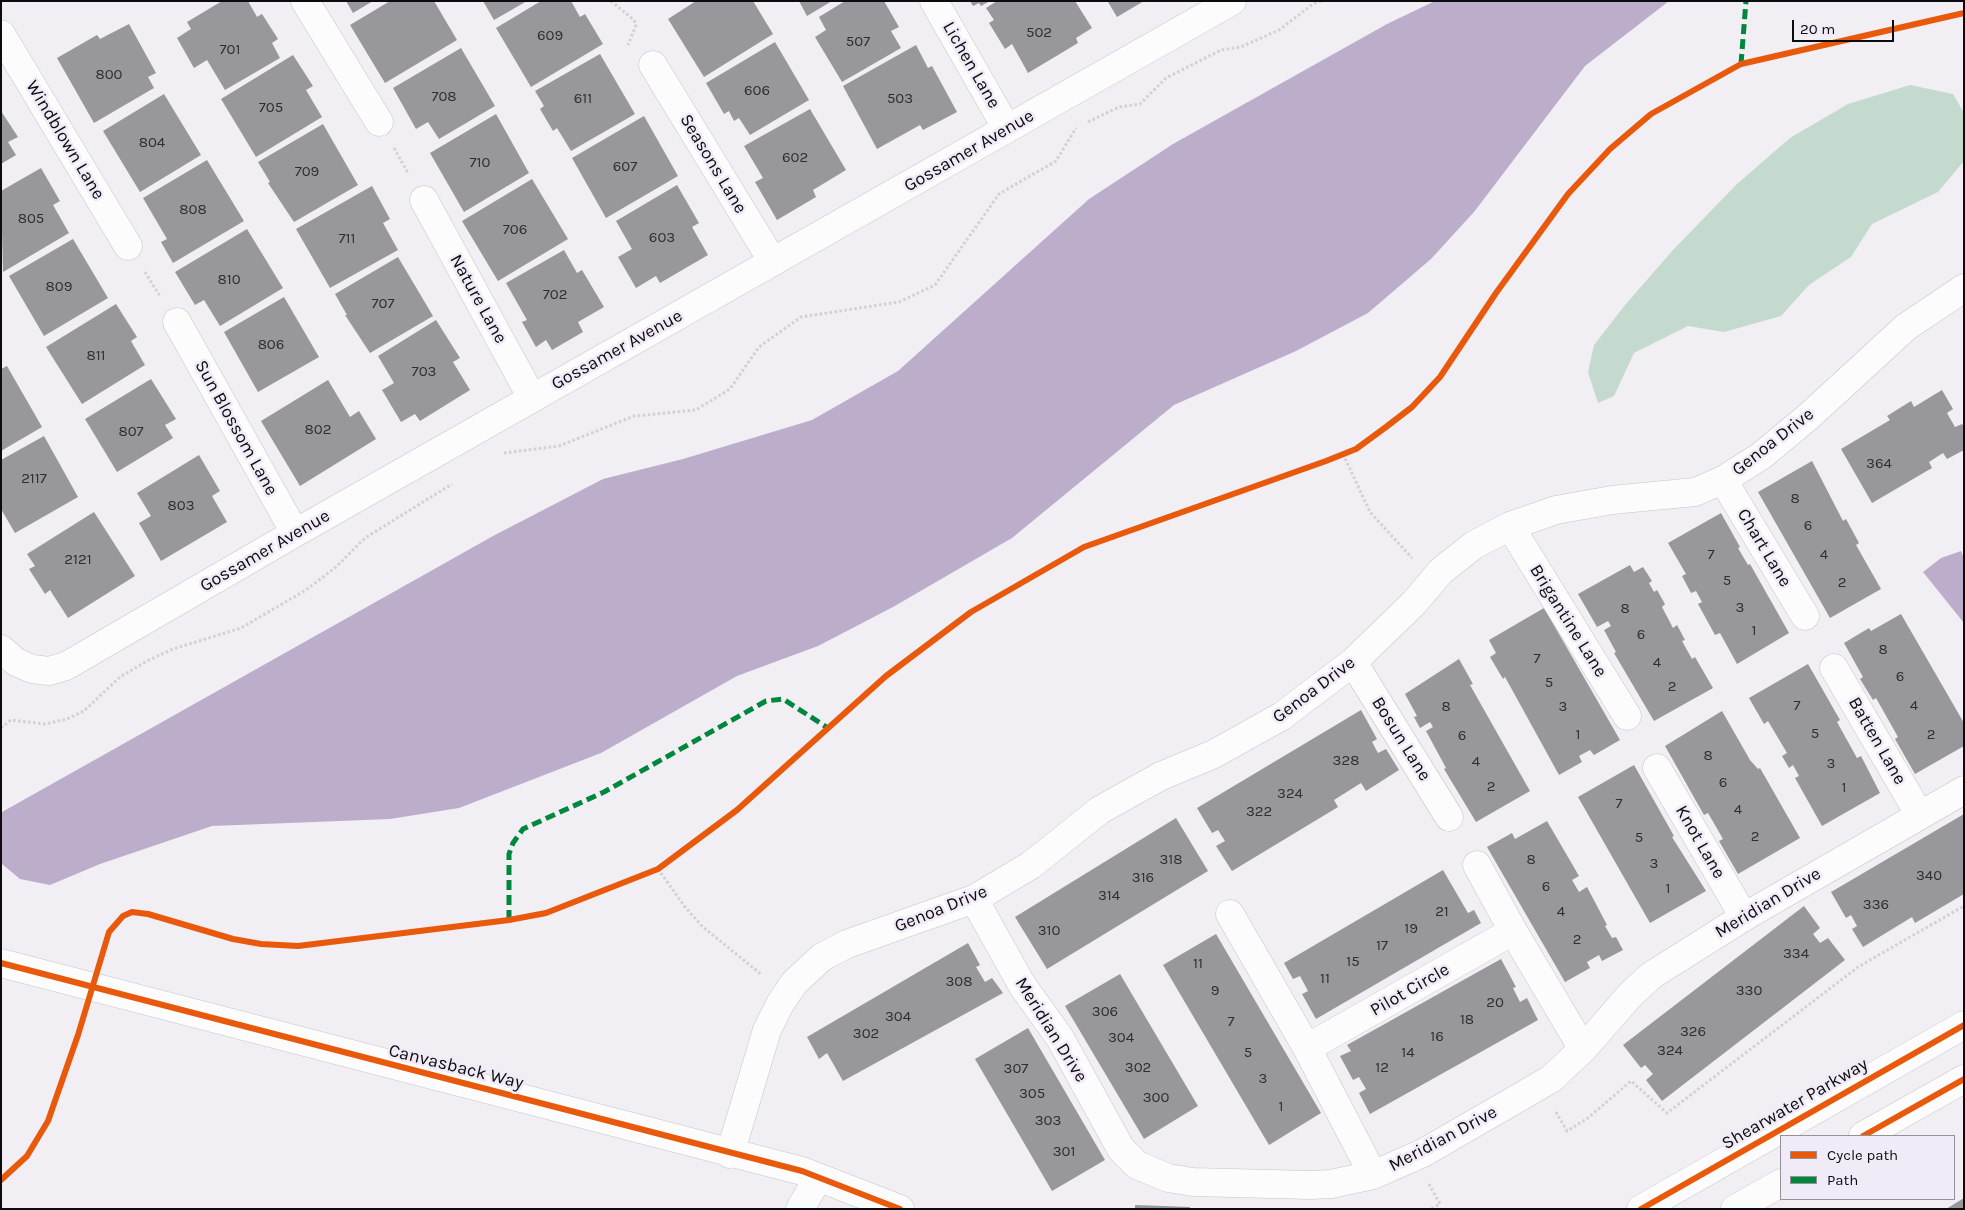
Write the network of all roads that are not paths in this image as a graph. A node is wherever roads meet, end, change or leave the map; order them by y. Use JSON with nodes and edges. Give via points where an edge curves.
{"nodes":[{"id":1,"x":305,"y":1,"type":"edge"},
{"id":2,"x":934,"y":1,"type":"edge"},
{"id":3,"x":1232,"y":1,"type":"edge"},
{"id":4,"x":1,"y":34,"type":"edge"},
{"id":5,"x":653,"y":65,"type":"road end"},
{"id":6,"x":379,"y":122,"type":"road end"},
{"id":7,"x":1007,"y":129,"type":"junction"},
{"id":8,"x":424,"y":200,"type":"road end"},
{"id":9,"x":128,"y":246,"type":"road end"},
{"id":10,"x":773,"y":262,"type":"junction"},
{"id":11,"x":1964,"y":288,"type":"edge"},
{"id":12,"x":177,"y":322,"type":"road end"},
{"id":13,"x":532,"y":398,"type":"junction"},
{"id":14,"x":1723,"y":480,"type":"junction"},
{"id":15,"x":1510,"y":526,"type":"junction"},
{"id":16,"x":295,"y":533,"type":"junction"},
{"id":17,"x":1805,"y":616,"type":"dead end"},
{"id":18,"x":1,"y":649,"type":"edge"},
{"id":19,"x":1353,"y":662,"type":"junction"},
{"id":20,"x":1834,"y":668,"type":"dead end"},
{"id":21,"x":1627,"y":716,"type":"dead end"},
{"id":22,"x":1657,"y":768,"type":"dead end"},
{"id":23,"x":1964,"y":790,"type":"edge"},
{"id":24,"x":1919,"y":814,"type":"junction"},
{"id":25,"x":1449,"y":817,"type":"dead end"},
{"id":26,"x":1477,"y":866,"type":"dead end"},
{"id":27,"x":974,"y":900,"type":"junction"},
{"id":28,"x":1230,"y":914,"type":"dead end"},
{"id":29,"x":1744,"y":917,"type":"junction"},
{"id":30,"x":1513,"y":931,"type":"junction"},
{"id":31,"x":1,"y":963,"type":"edge"},
{"id":32,"x":1964,"y":1025,"type":"edge"},
{"id":33,"x":1307,"y":1048,"type":"junction"},
{"id":34,"x":1583,"y":1049,"type":"junction"},
{"id":35,"x":1964,"y":1079,"type":"edge"},
{"id":36,"x":1865,"y":1135,"type":"edge"},
{"id":37,"x":730,"y":1154,"type":"junction"},
{"id":38,"x":1373,"y":1175,"type":"junction"},
{"id":39,"x":818,"y":1178,"type":"junction"},
{"id":40,"x":1780,"y":1183,"type":"edge"},
{"id":41,"x":888,"y":1207,"type":"edge"},
{"id":42,"x":800,"y":1209,"type":"edge"},
{"id":43,"x":1640,"y":1209,"type":"edge"},
{"id":44,"x":1735,"y":1209,"type":"edge"}],
"edges":[{"from":1,"to":6,"type":"street"},
{"from":2,"to":7,"type":"street","name":"Lichen Lane"},
{"from":3,"to":7,"type":"street","name":"Gossamer Avenue"},
{"from":4,"to":9,"type":"street","name":"Windblown Lane"},
{"from":5,"to":10,"type":"street","name":"Seasons Lane"},
{"from":7,"to":10,"type":"street","name":"Gossamer Avenue"},
{"from":8,"to":13,"type":"street","name":"Nature Lane"},
{"from":10,"to":13,"type":"street","name":"Gossamer Avenue"},
{"from":11,"to":14,"type":"street","name":"Genoa Drive","via":[[1906,327],[1808,417],[1761,456]]},
{"from":12,"to":16,"type":"street","name":"Sun Blossom Lane"},
{"from":13,"to":16,"type":"street","name":"Gossamer Avenue"},
{"from":14,"to":15,"type":"street","name":"Genoa Drive","via":[[1695,492],[1612,500],[1556,510]]},
{"from":14,"to":17,"type":"street","name":"Chart Lane"},
{"from":15,"to":19,"type":"street","name":"Genoa Drive","via":[[1474,544]]},
{"from":15,"to":21,"type":"street","name":"Brigantine Lane"},
{"from":16,"to":18,"type":"street","name":"Gossamer Avenue","via":[[66,666],[49,671],[32,669],[16,662]]},
{"from":19,"to":25,"type":"street","name":"Bosun Lane"},
{"from":19,"to":27,"type":"street","name":"Genoa Drive","via":[[1282,716],[1214,754],[1161,776],[1100,810],[1031,865]]},
{"from":20,"to":24,"type":"street","name":"Batten Lane"},
{"from":22,"to":29,"type":"street","name":"Knot Lane"},
{"from":23,"to":24,"type":"street","name":"Meridian Drive"},
{"from":24,"to":29,"type":"street","name":"Meridian Drive"},
{"from":26,"to":30,"type":"street"},
{"from":27,"to":37,"type":"street","name":"Genoa Drive","via":[[847,944],[822,958],[794,982],[767,1030]]},
{"from":27,"to":38,"type":"street","name":"Meridian Drive","via":[[1022,985],[1060,1038],[1121,1149],[1137,1165],[1168,1178],[1193,1182],[1311,1185],[1355,1181]]},
{"from":28,"to":33,"type":"street"},
{"from":29,"to":34,"type":"street","name":"Meridian Drive","via":[[1652,975]]},
{"from":30,"to":33,"type":"street","name":"Pilot Circle"},
{"from":30,"to":34,"type":"street"},
{"from":31,"to":37,"type":"street","name":"Canvasback Way"},
{"from":32,"to":43,"type":"street","name":"Shearwater Parkway"},
{"from":33,"to":38,"type":"street"},
{"from":34,"to":38,"type":"street","name":"Meridian Drive","via":[[1551,1079],[1423,1153]]},
{"from":35,"to":36,"type":"street"},
{"from":37,"to":39,"type":"street","name":"Canvasback Way","via":[[802,1171]]},
{"from":39,"to":41,"type":"street","name":"Canvasback Way"},
{"from":39,"to":42,"type":"street"},
{"from":40,"to":44,"type":"street"}]}
